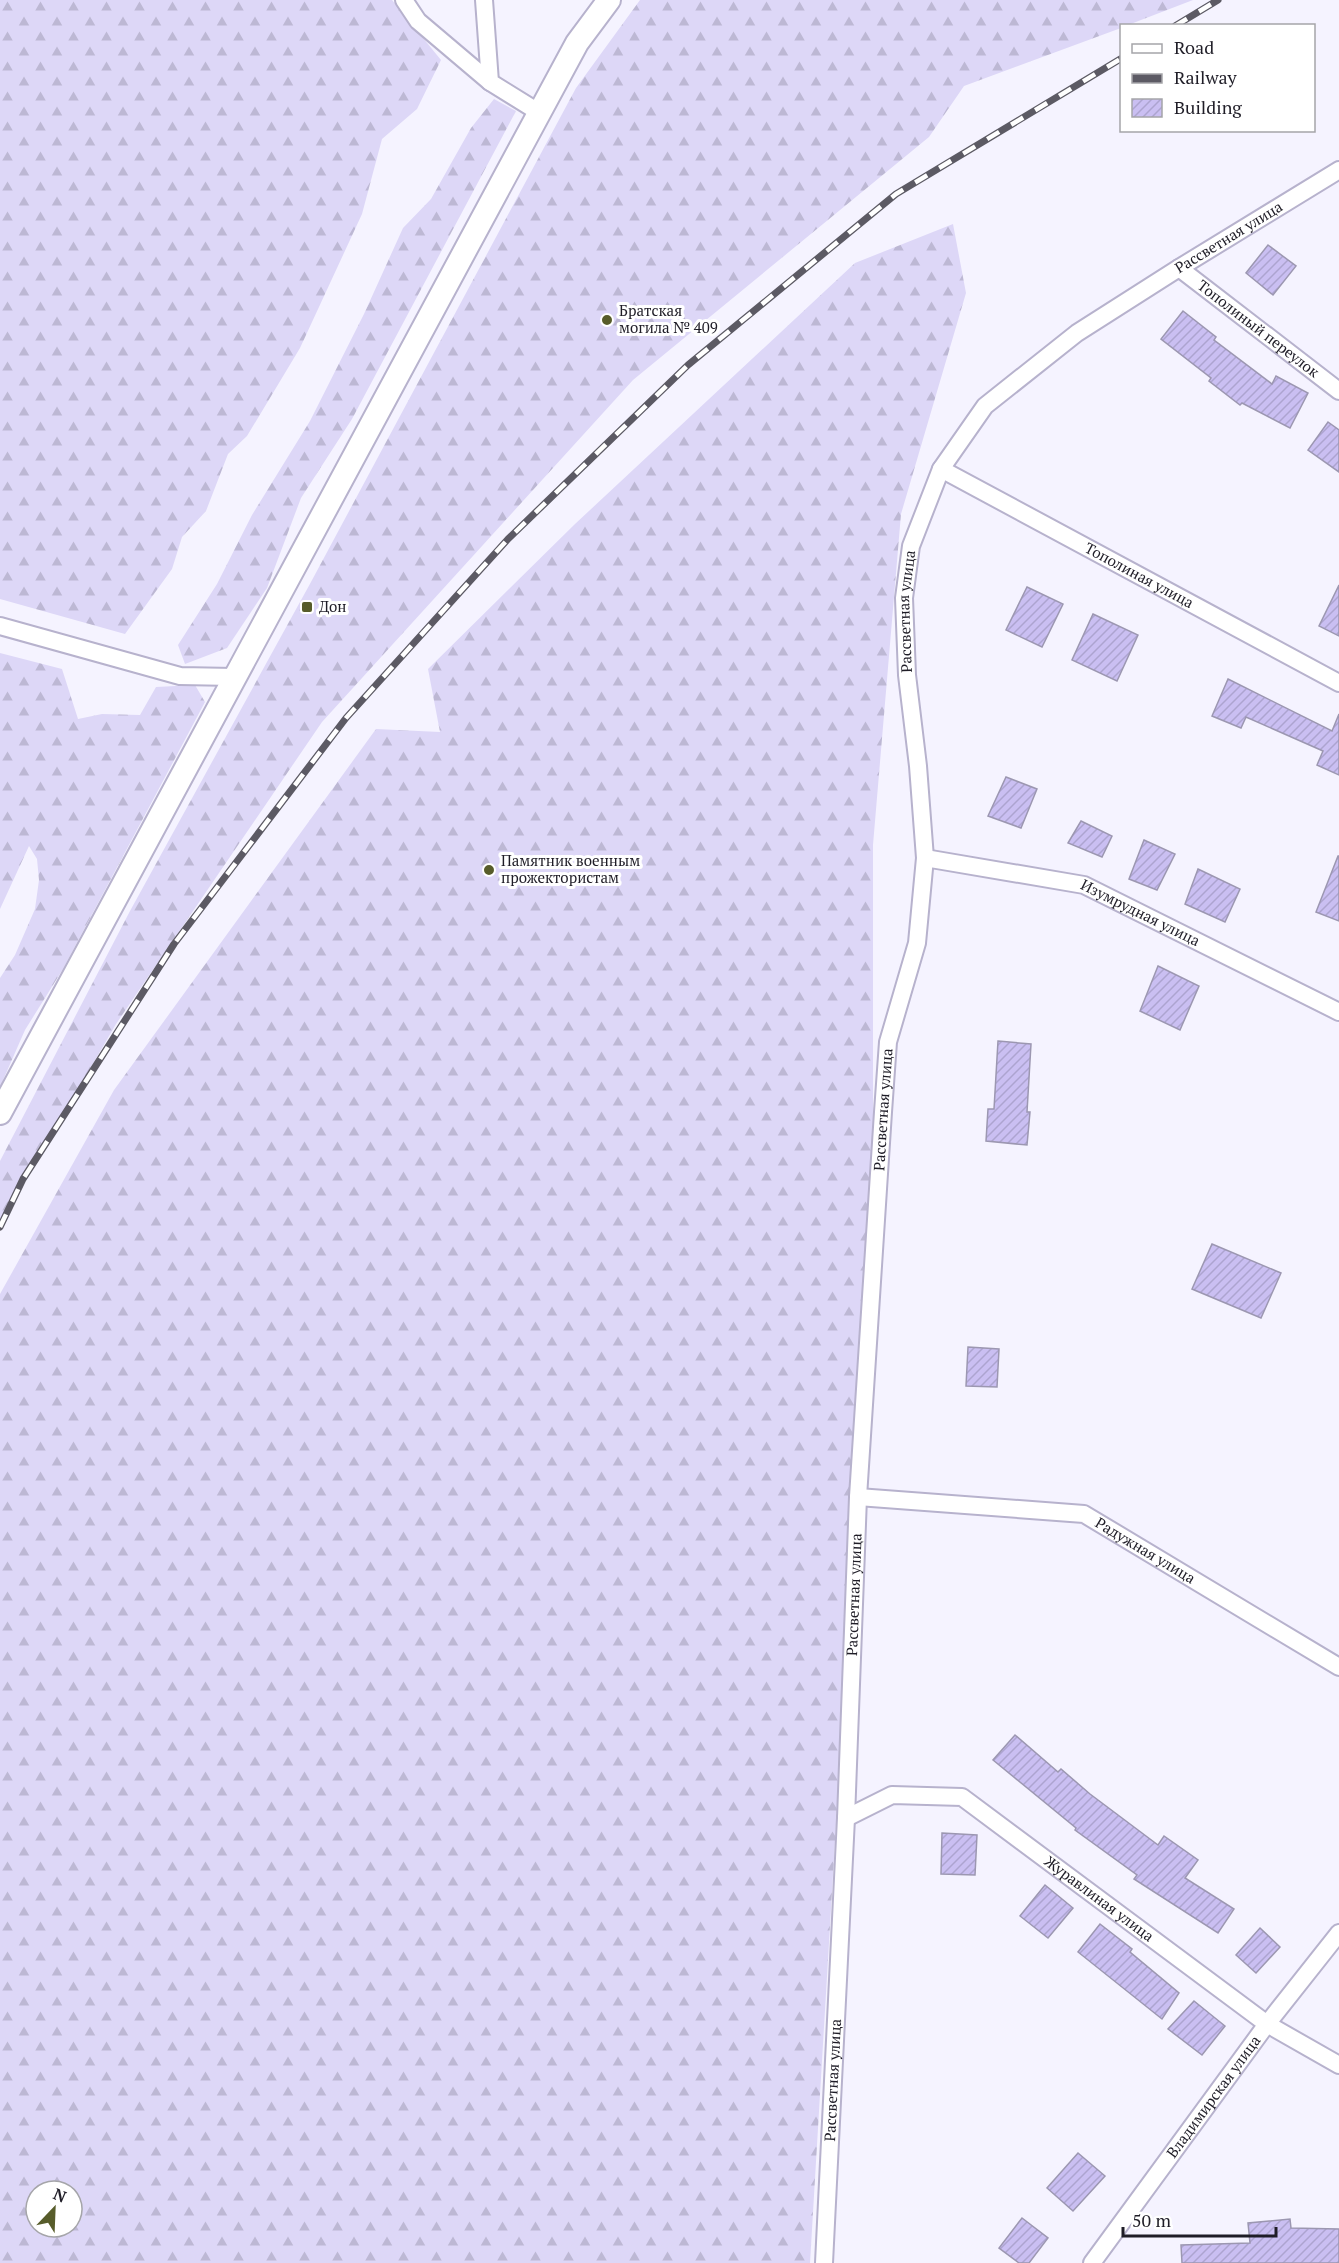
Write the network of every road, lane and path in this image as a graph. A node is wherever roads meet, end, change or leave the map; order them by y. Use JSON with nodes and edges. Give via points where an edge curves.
{"nodes":[{"id":1,"x":404,"y":0,"type":"edge"},
{"id":2,"x":484,"y":0,"type":"edge"},
{"id":3,"x":609,"y":0,"type":"edge"},
{"id":4,"x":490,"y":82,"type":"junction"},
{"id":5,"x":540,"y":113,"type":"junction"},
{"id":6,"x":1339,"y":170,"type":"edge"},
{"id":7,"x":1179,"y":268,"type":"junction"},
{"id":8,"x":1339,"y":391,"type":"edge"},
{"id":9,"x":941,"y":469,"type":"junction"},
{"id":10,"x":0,"y":626,"type":"edge"},
{"id":11,"x":234,"y":677,"type":"junction"},
{"id":12,"x":1339,"y":683,"type":"edge"},
{"id":13,"x":925,"y":858,"type":"junction"},
{"id":14,"x":1339,"y":1012,"type":"edge"},
{"id":15,"x":0,"y":1113,"type":"edge"},
{"id":16,"x":858,"y":1497,"type":"junction"},
{"id":17,"x":1339,"y":1667,"type":"edge"},
{"id":18,"x":846,"y":1818,"type":"junction"},
{"id":19,"x":1339,"y":1933,"type":"edge"},
{"id":20,"x":1267,"y":2024,"type":"junction"},
{"id":21,"x":1339,"y":2065,"type":"edge"},
{"id":22,"x":824,"y":2263,"type":"edge"},
{"id":23,"x":1092,"y":2263,"type":"edge"}],
"edges":[{"from":1,"to":4,"type":"street","via":[[418,21]]},
{"from":2,"to":4,"type":"street"},
{"from":3,"to":5,"type":"street","via":[[577,43]]},
{"from":4,"to":5,"type":"street"},
{"from":5,"to":11,"type":"street"},
{"from":6,"to":7,"type":"street","name":"Рассветная улица"},
{"from":7,"to":8,"type":"street","name":"Тополиный переулок"},
{"from":7,"to":9,"type":"street","name":"Рассветная улица","via":[[1077,333],[985,406]]},
{"from":9,"to":12,"type":"street","name":"Тополиная улица"},
{"from":9,"to":13,"type":"street","name":"Рассветная улица","via":[[911,546],[904,597],[907,675]]},
{"from":10,"to":11,"type":"street","via":[[180,676]]},
{"from":11,"to":15,"type":"street"},
{"from":13,"to":14,"type":"street","name":"Изумрудная улица","via":[[1084,885]]},
{"from":13,"to":16,"type":"street","name":"Рассветная улица","via":[[917,943],[888,1042]]},
{"from":16,"to":17,"type":"street","name":"Радужная улица","via":[[1084,1514]]},
{"from":16,"to":18,"type":"street","name":"Рассветная улица"},
{"from":18,"to":20,"type":"street","name":"Журавлиная улица","via":[[892,1795],[962,1797]]},
{"from":18,"to":22,"type":"street","name":"Рассветная улица"},
{"from":19,"to":20,"type":"street","name":"Владимирская улица"},
{"from":20,"to":21,"type":"street","name":"Журавлиная улица"},
{"from":20,"to":23,"type":"street","name":"Владимирская улица"}]}
